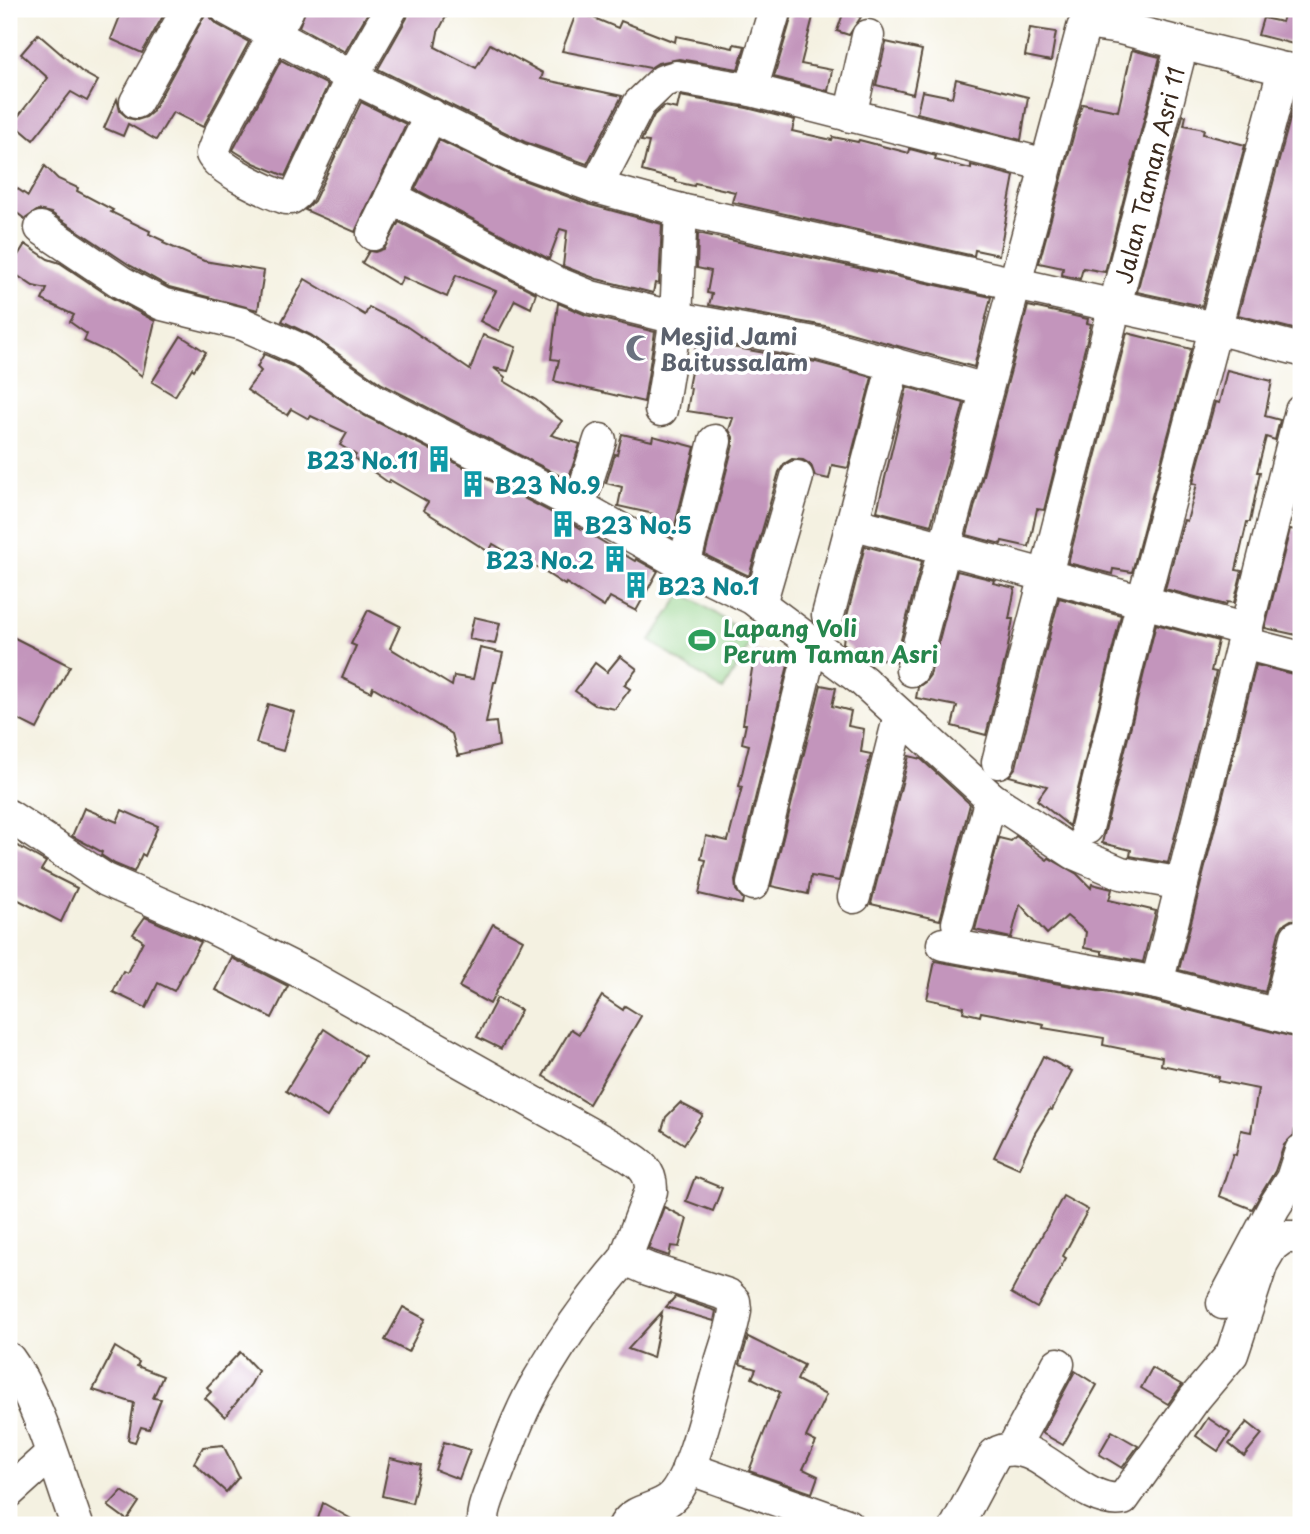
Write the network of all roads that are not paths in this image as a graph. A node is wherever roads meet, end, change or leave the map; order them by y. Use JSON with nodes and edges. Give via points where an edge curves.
{"nodes":[{"id":1,"x":188,"y":9,"type":"edge"},
{"id":2,"x":227,"y":9,"type":"edge"},
{"id":3,"x":391,"y":9,"type":"edge"},
{"id":4,"x":775,"y":9,"type":"edge"},
{"id":5,"x":281,"y":22,"type":"edge"},
{"id":6,"x":868,"y":36,"type":"dead end"},
{"id":7,"x":1182,"y":44,"type":"junction"},
{"id":8,"x":1293,"y":70,"type":"edge"},
{"id":9,"x":352,"y":77,"type":"junction"},
{"id":10,"x":751,"y":90,"type":"junction"},
{"id":11,"x":136,"y":102,"type":"dead end"},
{"id":12,"x":431,"y":115,"type":"junction"},
{"id":13,"x":850,"y":116,"type":"junction"},
{"id":14,"x":1046,"y":164,"type":"junction"},
{"id":15,"x":596,"y":187,"type":"junction"},
{"id":16,"x":391,"y":197,"type":"junction"},
{"id":17,"x":681,"y":210,"type":"junction"},
{"id":18,"x":41,"y":228,"type":"dead end"},
{"id":19,"x":373,"y":234,"type":"dead end"},
{"id":20,"x":1014,"y":285,"type":"junction"},
{"id":21,"x":1115,"y":306,"type":"junction"},
{"id":22,"x":676,"y":318,"type":"junction"},
{"id":23,"x":1215,"y":328,"type":"junction"},
{"id":24,"x":1301,"y":350,"type":"edge"},
{"id":25,"x":894,"y":365,"type":"junction"},
{"id":26,"x":986,"y":390,"type":"junction"},
{"id":27,"x":660,"y":410,"type":"dead end"},
{"id":28,"x":1301,"y":411,"type":"edge"},
{"id":29,"x":600,"y":440,"type":"dead end"},
{"id":30,"x":715,"y":441,"type":"dead end"},
{"id":31,"x":1294,"y":471,"type":"edge"},
{"id":32,"x":797,"y":477,"type":"dead end"},
{"id":33,"x":579,"y":506,"type":"junction"},
{"id":34,"x":852,"y":523,"type":"junction"},
{"id":35,"x":944,"y":548,"type":"junction"},
{"id":36,"x":684,"y":565,"type":"junction"},
{"id":37,"x":1045,"y":575,"type":"junction"},
{"id":38,"x":1143,"y":601,"type":"junction"},
{"id":39,"x":760,"y":604,"type":"junction"},
{"id":40,"x":828,"y":615,"type":"dead end"},
{"id":41,"x":1245,"y":636,"type":"junction"},
{"id":42,"x":811,"y":643,"type":"junction"},
{"id":43,"x":1301,"y":658,"type":"edge"},
{"id":44,"x":912,"y":670,"type":"dead end"},
{"id":45,"x":900,"y":715,"type":"junction"},
{"id":46,"x":998,"y":762,"type":"dead end"},
{"id":47,"x":991,"y":798,"type":"junction"},
{"id":48,"x":9,"y":816,"type":"edge"},
{"id":49,"x":1087,"y":828,"type":"dead end"},
{"id":50,"x":753,"y":884,"type":"dead end"},
{"id":51,"x":1182,"y":884,"type":"junction"},
{"id":52,"x":854,"y":897,"type":"dead end"},
{"id":53,"x":1297,"y":937,"type":"dead end"},
{"id":54,"x":1157,"y":983,"type":"junction"},
{"id":55,"x":1289,"y":1018,"type":"edge"},
{"id":56,"x":1301,"y":1151,"type":"edge"},
{"id":57,"x":1301,"y":1237,"type":"edge"},
{"id":58,"x":625,"y":1259,"type":"junction"},
{"id":59,"x":1223,"y":1303,"type":"dead end"},
{"id":60,"x":9,"y":1359,"type":"edge"},
{"id":61,"x":1058,"y":1364,"type":"dead end"},
{"id":62,"x":1013,"y":1448,"type":"junction"},
{"id":63,"x":51,"y":1454,"type":"junction"},
{"id":64,"x":688,"y":1468,"type":"junction"},
{"id":65,"x":9,"y":1492,"type":"edge"},
{"id":66,"x":77,"y":1525,"type":"edge"},
{"id":67,"x":484,"y":1525,"type":"edge"},
{"id":68,"x":625,"y":1525,"type":"edge"},
{"id":69,"x":847,"y":1525,"type":"edge"},
{"id":70,"x":957,"y":1525,"type":"edge"}],
"edges":[{"from":1,"to":11,"type":"street"},
{"from":2,"to":5,"type":"street"},
{"from":3,"to":9,"type":"street"},
{"from":4,"to":10,"type":"street"},
{"from":5,"to":9,"type":"street"},
{"from":5,"to":9,"type":"street","via":[[214,146],[214,158],[226,168],[291,198]]},
{"from":6,"to":13,"type":"street"},
{"from":7,"to":8,"type":"street"},
{"from":7,"to":14,"type":"street","via":[[1120,28],[1092,24],[1083,28]]},
{"from":7,"to":21,"type":"street","name":"Jalan Taman Asri 11"},
{"from":8,"to":23,"type":"street"},
{"from":9,"to":12,"type":"street"},
{"from":10,"to":13,"type":"street"},
{"from":10,"to":15,"type":"street","via":[[676,78],[663,81],[639,104]]},
{"from":12,"to":15,"type":"street","via":[[518,159]]},
{"from":12,"to":16,"type":"street"},
{"from":13,"to":14,"type":"street"},
{"from":14,"to":20,"type":"street"},
{"from":15,"to":17,"type":"street"},
{"from":16,"to":19,"type":"street"},
{"from":16,"to":22,"type":"street","via":[[552,281],[591,297]]},
{"from":17,"to":20,"type":"street"},
{"from":17,"to":22,"type":"street"},
{"from":18,"to":33,"type":"street","via":[[162,304],[243,324],[301,350],[373,400]]},
{"from":20,"to":21,"type":"street"},
{"from":20,"to":26,"type":"street"},
{"from":21,"to":23,"type":"street"},
{"from":21,"to":37,"type":"street","name":"Jalan Taman Asri 11"},
{"from":22,"to":25,"type":"street","via":[[820,344]]},
{"from":22,"to":27,"type":"street"},
{"from":23,"to":24,"type":"street"},
{"from":23,"to":38,"type":"street"},
{"from":25,"to":26,"type":"street"},
{"from":25,"to":34,"type":"street"},
{"from":26,"to":35,"type":"street"},
{"from":28,"to":31,"type":"street"},
{"from":29,"to":33,"type":"street"},
{"from":30,"to":36,"type":"street"},
{"from":31,"to":41,"type":"street"},
{"from":32,"to":39,"type":"street"},
{"from":33,"to":36,"type":"street"},
{"from":34,"to":35,"type":"street"},
{"from":34,"to":40,"type":"street"},
{"from":35,"to":37,"type":"street"},
{"from":35,"to":44,"type":"street"},
{"from":36,"to":39,"type":"street"},
{"from":37,"to":38,"type":"street"},
{"from":37,"to":46,"type":"street","name":"Jalan Taman Asri 11"},
{"from":38,"to":41,"type":"street"},
{"from":38,"to":49,"type":"street"},
{"from":39,"to":42,"type":"street"},
{"from":41,"to":43,"type":"street"},
{"from":41,"to":51,"type":"street"},
{"from":42,"to":45,"type":"street"},
{"from":42,"to":50,"type":"street"},
{"from":45,"to":47,"type":"street"},
{"from":45,"to":52,"type":"street"},
{"from":47,"to":51,"type":"street","via":[[1074,853],[1121,873]]},
{"from":47,"to":54,"type":"street","via":[[951,934]]},
{"from":48,"to":58,"type":"street","via":[[106,880],[305,974],[636,1160],[649,1174],[651,1191]]},
{"from":51,"to":54,"type":"street"},
{"from":53,"to":55,"type":"street"},
{"from":54,"to":55,"type":"street"},
{"from":56,"to":59,"type":"street","via":[[1292,1179]]},
{"from":57,"to":62,"type":"street","via":[[1277,1240],[1267,1253],[1232,1354],[1124,1499],[1091,1493],[1038,1458]]},
{"from":58,"to":64,"type":"street","via":[[728,1295],[736,1306]]},
{"from":58,"to":67,"type":"street","via":[[537,1382],[510,1440],[483,1514]]},
{"from":60,"to":63,"type":"street"},
{"from":61,"to":62,"type":"street"},
{"from":62,"to":70,"type":"street","via":[[995,1454]]},
{"from":63,"to":65,"type":"street"},
{"from":63,"to":66,"type":"street"},
{"from":64,"to":68,"type":"street","via":[[674,1495],[631,1516]]},
{"from":64,"to":69,"type":"street"}]}
